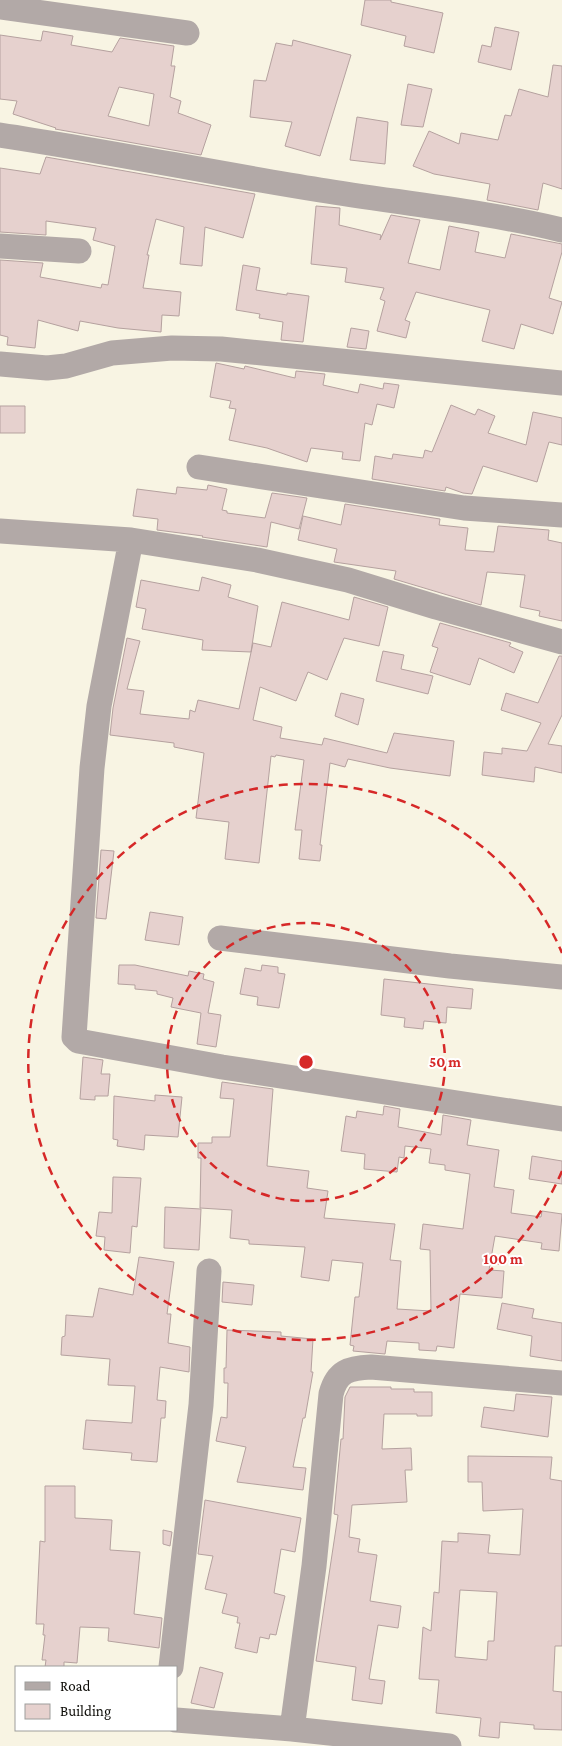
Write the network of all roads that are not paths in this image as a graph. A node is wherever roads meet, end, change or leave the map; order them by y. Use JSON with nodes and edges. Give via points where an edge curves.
{"nodes":[{"id":1,"x":0,"y":7,"type":"edge"},
{"id":2,"x":187,"y":33,"type":"dead end"},
{"id":3,"x":0,"y":135,"type":"edge"},
{"id":4,"x":562,"y":230,"type":"edge"},
{"id":5,"x":0,"y":246,"type":"edge"},
{"id":6,"x":79,"y":252,"type":"dead end"},
{"id":7,"x":0,"y":364,"type":"edge"},
{"id":8,"x":562,"y":383,"type":"edge"},
{"id":9,"x":199,"y":467,"type":"dead end"},
{"id":10,"x":562,"y":515,"type":"edge"},
{"id":11,"x":0,"y":531,"type":"edge"},
{"id":12,"x":130,"y":540,"type":"junction"},
{"id":13,"x":562,"y":642,"type":"edge"},
{"id":14,"x":220,"y":938,"type":"dead end"},
{"id":15,"x":562,"y":977,"type":"edge"},
{"id":16,"x":562,"y":1119,"type":"edge"},
{"id":17,"x":209,"y":1272,"type":"dead end"},
{"id":18,"x":562,"y":1383,"type":"edge"},
{"id":19,"x":171,"y":1666,"type":"edge"},
{"id":20,"x":178,"y":1720,"type":"edge"},
{"id":21,"x":292,"y":1729,"type":"junction"},
{"id":22,"x":449,"y":1746,"type":"edge"}],
"edges":[{"from":1,"to":2,"type":"street"},
{"from":3,"to":4,"type":"street","via":[[319,190],[526,221]]},
{"from":5,"to":6,"type":"street"},
{"from":7,"to":8,"type":"street","via":[[47,368],[112,353],[172,348],[221,349]]},
{"from":9,"to":10,"type":"street","via":[[464,508]]},
{"from":11,"to":12,"type":"street"},
{"from":12,"to":13,"type":"street","via":[[257,560],[348,580]]},
{"from":12,"to":16,"type":"street","via":[[103,679],[95,742],[75,1040]]},
{"from":14,"to":15,"type":"street"},
{"from":17,"to":19,"type":"street","via":[[201,1405]]},
{"from":18,"to":21,"type":"street","via":[[371,1368],[357,1368],[339,1376],[331,1394],[314,1566]]},
{"from":20,"to":21,"type":"street"},
{"from":21,"to":22,"type":"street"}]}
